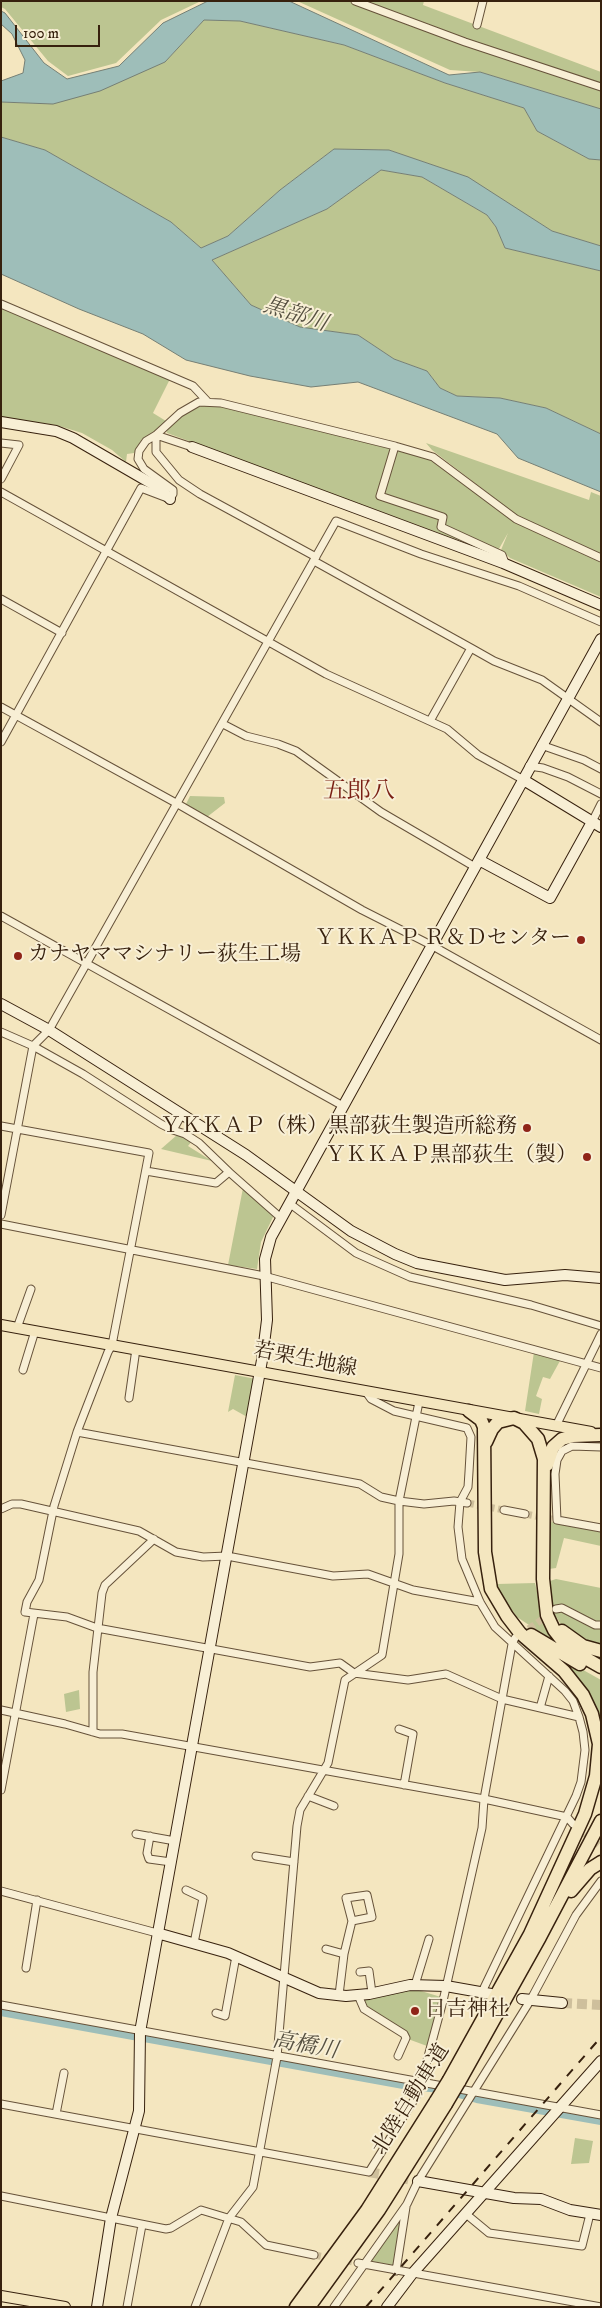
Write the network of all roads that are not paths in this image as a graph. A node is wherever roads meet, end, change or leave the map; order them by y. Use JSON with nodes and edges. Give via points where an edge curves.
{"nodes":[{"id":1,"x":355,"y":1,"type":"edge"},
{"id":2,"x":483,"y":1,"type":"edge"},
{"id":3,"x":477,"y":25,"type":"dead end"},
{"id":4,"x":601,"y":87,"type":"edge"},
{"id":5,"x":1,"y":304,"type":"edge"},
{"id":6,"x":207,"y":401,"type":"junction"},
{"id":7,"x":1,"y":422,"type":"edge"},
{"id":8,"x":156,"y":435,"type":"junction"},
{"id":9,"x":1,"y":442,"type":"edge"},
{"id":10,"x":395,"y":446,"type":"junction"},
{"id":11,"x":192,"y":447,"type":"joint"},
{"id":12,"x":1,"y":478,"type":"edge"},
{"id":13,"x":1,"y":492,"type":"edge"},
{"id":14,"x":170,"y":499,"type":"junction"},
{"id":15,"x":107,"y":551,"type":"junction"},
{"id":16,"x":601,"y":558,"type":"edge"},
{"id":17,"x":315,"y":559,"type":"junction"},
{"id":18,"x":505,"y":563,"type":"junction"},
{"id":19,"x":1,"y":599,"type":"edge"},
{"id":20,"x":601,"y":605,"type":"edge"},
{"id":21,"x":601,"y":622,"type":"edge"},
{"id":22,"x":62,"y":633,"type":"junction"},
{"id":23,"x":601,"y":639,"type":"edge"},
{"id":24,"x":269,"y":641,"type":"junction"},
{"id":25,"x":471,"y":648,"type":"junction"},
{"id":26,"x":567,"y":698,"type":"junction"},
{"id":27,"x":1,"y":707,"type":"edge"},
{"id":28,"x":16,"y":715,"type":"junction"},
{"id":29,"x":430,"y":721,"type":"junction"},
{"id":30,"x":601,"y":722,"type":"edge"},
{"id":31,"x":223,"y":724,"type":"junction"},
{"id":32,"x":1,"y":742,"type":"edge"},
{"id":33,"x":541,"y":745,"type":"junction"},
{"id":34,"x":530,"y":766,"type":"junction"},
{"id":35,"x":601,"y":769,"type":"edge"},
{"id":36,"x":522,"y":779,"type":"junction"},
{"id":37,"x":601,"y":784,"type":"edge"},
{"id":38,"x":600,"y":793,"type":"edge"},
{"id":39,"x":176,"y":803,"type":"junction"},
{"id":40,"x":601,"y":804,"type":"edge"},
{"id":41,"x":596,"y":825,"type":"edge"},
{"id":42,"x":477,"y":863,"type":"junction"},
{"id":43,"x":1,"y":916,"type":"edge"},
{"id":44,"x":431,"y":945,"type":"junction"},
{"id":45,"x":86,"y":964,"type":"junction"},
{"id":46,"x":1,"y":1004,"type":"edge"},
{"id":47,"x":48,"y":1030,"type":"junction"},
{"id":48,"x":1,"y":1032,"type":"edge"},
{"id":49,"x":601,"y":1040,"type":"edge"},
{"id":50,"x":33,"y":1046,"type":"junction"},
{"id":51,"x":343,"y":1106,"type":"junction"},
{"id":52,"x":182,"y":1114,"type":"junction"},
{"id":53,"x":1,"y":1126,"type":"edge"},
{"id":54,"x":18,"y":1129,"type":"junction"},
{"id":55,"x":173,"y":1130,"type":"junction"},
{"id":56,"x":146,"y":1171,"type":"junction"},
{"id":57,"x":229,"y":1172,"type":"junction"},
{"id":58,"x":296,"y":1189,"type":"junction"},
{"id":59,"x":289,"y":1203,"type":"junction"},
{"id":60,"x":1,"y":1215,"type":"edge"},
{"id":61,"x":281,"y":1218,"type":"junction"},
{"id":62,"x":1,"y":1224,"type":"edge"},
{"id":63,"x":131,"y":1248,"type":"junction"},
{"id":64,"x":264,"y":1276,"type":"junction"},
{"id":65,"x":601,"y":1278,"type":"edge"},
{"id":66,"x":31,"y":1289,"type":"dead end"},
{"id":67,"x":1,"y":1325,"type":"edge"},
{"id":68,"x":601,"y":1326,"type":"edge"},
{"id":69,"x":17,"y":1328,"type":"junction"},
{"id":70,"x":35,"y":1331,"type":"junction"},
{"id":71,"x":601,"y":1334,"type":"edge"},
{"id":72,"x":112,"y":1345,"type":"junction"},
{"id":73,"x":136,"y":1349,"type":"junction"},
{"id":74,"x":586,"y":1364,"type":"junction"},
{"id":75,"x":601,"y":1368,"type":"edge"},
{"id":76,"x":23,"y":1370,"type":"dead end"},
{"id":77,"x":260,"y":1372,"type":"junction"},
{"id":78,"x":366,"y":1392,"type":"junction"},
{"id":79,"x":129,"y":1398,"type":"dead end"},
{"id":80,"x":419,"y":1402,"type":"junction"},
{"id":81,"x":470,"y":1411,"type":"junction"},
{"id":82,"x":416,"y":1416,"type":"junction"},
{"id":83,"x":514,"y":1418,"type":"junction"},
{"id":84,"x":556,"y":1426,"type":"junction"},
{"id":85,"x":77,"y":1432,"type":"junction"},
{"id":86,"x":601,"y":1435,"type":"edge"},
{"id":87,"x":601,"y":1447,"type":"edge"},
{"id":88,"x":484,"y":1450,"type":"junction"},
{"id":89,"x":244,"y":1462,"type":"junction"},
{"id":90,"x":545,"y":1476,"type":"junction"},
{"id":91,"x":399,"y":1501,"type":"junction"},
{"id":92,"x":463,"y":1502,"type":"junction"},
{"id":93,"x":1,"y":1509,"type":"edge"},
{"id":94,"x":504,"y":1510,"type":"tunnel mouth"},
{"id":95,"x":53,"y":1511,"type":"junction"},
{"id":96,"x":525,"y":1514,"type":"tunnel mouth"},
{"id":97,"x":601,"y":1528,"type":"edge"},
{"id":98,"x":154,"y":1539,"type":"junction"},
{"id":99,"x":227,"y":1556,"type":"junction"},
{"id":100,"x":395,"y":1584,"type":"junction"},
{"id":101,"x":543,"y":1588,"type":"junction"},
{"id":102,"x":480,"y":1602,"type":"junction"},
{"id":103,"x":500,"y":1606,"type":"junction"},
{"id":104,"x":556,"y":1609,"type":"dead end"},
{"id":105,"x":34,"y":1614,"type":"junction"},
{"id":106,"x":601,"y":1625,"type":"edge"},
{"id":107,"x":98,"y":1628,"type":"junction"},
{"id":108,"x":514,"y":1641,"type":"junction"},
{"id":109,"x":211,"y":1648,"type":"junction"},
{"id":110,"x":601,"y":1651,"type":"edge"},
{"id":111,"x":601,"y":1667,"type":"edge"},
{"id":112,"x":354,"y":1673,"type":"junction"},
{"id":113,"x":601,"y":1675,"type":"edge"},
{"id":114,"x":549,"y":1676,"type":"junction"},
{"id":115,"x":502,"y":1699,"type":"junction"},
{"id":116,"x":540,"y":1708,"type":"junction"},
{"id":117,"x":1,"y":1710,"type":"edge"},
{"id":118,"x":16,"y":1713,"type":"junction"},
{"id":119,"x":579,"y":1717,"type":"junction"},
{"id":120,"x":399,"y":1729,"type":"dead end"},
{"id":121,"x":93,"y":1732,"type":"junction"},
{"id":122,"x":192,"y":1747,"type":"junction"},
{"id":123,"x":324,"y":1770,"type":"junction"},
{"id":124,"x":404,"y":1785,"type":"junction"},
{"id":125,"x":1,"y":1790,"type":"edge"},
{"id":126,"x":308,"y":1796,"type":"junction"},
{"id":127,"x":601,"y":1798,"type":"edge"},
{"id":128,"x":484,"y":1799,"type":"junction"},
{"id":129,"x":334,"y":1806,"type":"dead end"},
{"id":130,"x":567,"y":1816,"type":"junction"},
{"id":131,"x":601,"y":1821,"type":"edge"},
{"id":132,"x":573,"y":1824,"type":"tunnel mouth"},
{"id":133,"x":136,"y":1834,"type":"dead end"},
{"id":134,"x":150,"y":1836,"type":"junction"},
{"id":135,"x":175,"y":1841,"type":"junction"},
{"id":136,"x":256,"y":1856,"type":"dead end"},
{"id":137,"x":171,"y":1862,"type":"junction"},
{"id":138,"x":294,"y":1862,"type":"junction"},
{"id":139,"x":601,"y":1862,"type":"edge"},
{"id":140,"x":601,"y":1881,"type":"edge"},
{"id":141,"x":186,"y":1890,"type":"dead end"},
{"id":142,"x":3,"y":1893,"type":"edge"},
{"id":143,"x":37,"y":1900,"type":"junction"},
{"id":144,"x":352,"y":1921,"type":"junction"},
{"id":145,"x":158,"y":1933,"type":"junction"},
{"id":146,"x":530,"y":1934,"type":"junction"},
{"id":147,"x":430,"y":1939,"type":"dead end"},
{"id":148,"x":194,"y":1943,"type":"junction"},
{"id":149,"x":326,"y":1949,"type":"dead end"},
{"id":150,"x":344,"y":1954,"type":"junction"},
{"id":151,"x":236,"y":1956,"type":"junction"},
{"id":152,"x":26,"y":1968,"type":"dead end"},
{"id":153,"x":360,"y":1972,"type":"dead end"},
{"id":154,"x":284,"y":1976,"type":"junction"},
{"id":155,"x":416,"y":1985,"type":"junction"},
{"id":156,"x":446,"y":1986,"type":"junction"},
{"id":157,"x":486,"y":1993,"type":"joint"},
{"id":158,"x":372,"y":1994,"type":"junction"},
{"id":159,"x":339,"y":1995,"type":"junction"},
{"id":160,"x":358,"y":1995,"type":"junction"},
{"id":161,"x":526,"y":2000,"type":"junction"},
{"id":162,"x":562,"y":2003,"type":"tunnel mouth"},
{"id":163,"x":1,"y":2005,"type":"edge"},
{"id":164,"x":216,"y":2013,"type":"dead end"},
{"id":165,"x":497,"y":2016,"type":"junction"},
{"id":166,"x":140,"y":2032,"type":"junction"},
{"id":167,"x":398,"y":2056,"type":"dead end"},
{"id":168,"x":277,"y":2057,"type":"junction"},
{"id":169,"x":601,"y":2061,"type":"edge"},
{"id":170,"x":64,"y":2073,"type":"dead end"},
{"id":171,"x":454,"y":2081,"type":"junction"},
{"id":172,"x":421,"y":2083,"type":"junction"},
{"id":173,"x":475,"y":2090,"type":"junction"},
{"id":174,"x":441,"y":2102,"type":"junction"},
{"id":175,"x":1,"y":2104,"type":"edge"},
{"id":176,"x":561,"y":2108,"type":"junction"},
{"id":177,"x":56,"y":2114,"type":"junction"},
{"id":178,"x":601,"y":2115,"type":"edge"},
{"id":179,"x":136,"y":2128,"type":"junction"},
{"id":180,"x":259,"y":2152,"type":"junction"},
{"id":181,"x":418,"y":2181,"type":"junction"},
{"id":182,"x":485,"y":2193,"type":"junction"},
{"id":183,"x":1,"y":2196,"type":"edge"},
{"id":184,"x":407,"y":2204,"type":"junction"},
{"id":185,"x":466,"y":2214,"type":"junction"},
{"id":186,"x":590,"y":2214,"type":"junction"},
{"id":187,"x":601,"y":2216,"type":"edge"},
{"id":188,"x":111,"y":2218,"type":"junction"},
{"id":189,"x":229,"y":2218,"type":"junction"},
{"id":190,"x":142,"y":2225,"type":"junction"},
{"id":191,"x":314,"y":2255,"type":"tunnel mouth"},
{"id":192,"x":362,"y":2264,"type":"junction"},
{"id":193,"x":396,"y":2271,"type":"junction"},
{"id":194,"x":412,"y":2274,"type":"junction"},
{"id":195,"x":1,"y":2296,"type":"edge"},
{"id":196,"x":65,"y":2307,"type":"edge"},
{"id":197,"x":97,"y":2307,"type":"edge"},
{"id":198,"x":127,"y":2307,"type":"edge"},
{"id":199,"x":195,"y":2307,"type":"edge"},
{"id":200,"x":296,"y":2307,"type":"edge"},
{"id":201,"x":309,"y":2307,"type":"edge"},
{"id":202,"x":334,"y":2307,"type":"edge"},
{"id":203,"x":387,"y":2307,"type":"edge"},
{"id":204,"x":601,"y":2307,"type":"edge"}],
"edges":[{"from":1,"to":4,"type":"street"},
{"from":2,"to":3,"type":"street"},
{"from":5,"to":6,"type":"street","via":[[193,386]]},
{"from":6,"to":8,"type":"street","via":[[180,413]]},
{"from":6,"to":10,"type":"street"},
{"from":7,"to":14,"type":"street","via":[[56,431],[73,438],[160,489]]},
{"from":8,"to":11,"type":"street"},
{"from":8,"to":14,"type":"street","via":[[146,441],[138,459],[144,469],[172,490]]},
{"from":8,"to":17,"type":"street","via":[[156,452],[178,480]]},
{"from":9,"to":12,"type":"street","via":[[19,445]]},
{"from":10,"to":16,"type":"street","via":[[433,457],[516,519]]},
{"from":10,"to":18,"type":"street","via":[[380,496],[443,517],[441,527],[502,555]]},
{"from":11,"to":18,"type":"street"},
{"from":13,"to":15,"type":"street"},
{"from":14,"to":15,"type":"street","via":[[142,488]]},
{"from":15,"to":22,"type":"street"},
{"from":15,"to":24,"type":"street"},
{"from":17,"to":21,"type":"street","via":[[336,521],[421,554],[520,586]]},
{"from":17,"to":24,"type":"street"},
{"from":17,"to":25,"type":"street"},
{"from":18,"to":20,"type":"street"},
{"from":19,"to":22,"type":"street"},
{"from":22,"to":28,"type":"street"},
{"from":23,"to":26,"type":"street"},
{"from":24,"to":29,"type":"street","via":[[326,674]]},
{"from":24,"to":31,"type":"street"},
{"from":25,"to":26,"type":"street","via":[[542,680]]},
{"from":25,"to":29,"type":"street"},
{"from":26,"to":30,"type":"street"},
{"from":26,"to":33,"type":"street"},
{"from":27,"to":28,"type":"street"},
{"from":28,"to":32,"type":"street"},
{"from":28,"to":39,"type":"street"},
{"from":29,"to":36,"type":"street","via":[[447,729],[490,762]]},
{"from":31,"to":39,"type":"street"},
{"from":31,"to":42,"type":"street","via":[[246,736],[296,751],[382,812]]},
{"from":33,"to":34,"type":"street"},
{"from":33,"to":35,"type":"street"},
{"from":34,"to":36,"type":"street"},
{"from":34,"to":38,"type":"street","via":[[568,777]]},
{"from":36,"to":41,"type":"street"},
{"from":36,"to":42,"type":"street"},
{"from":37,"to":38,"type":"street"},
{"from":39,"to":44,"type":"street","via":[[354,905]]},
{"from":39,"to":45,"type":"street"},
{"from":40,"to":41,"type":"street"},
{"from":41,"to":42,"type":"street","via":[[550,898]]},
{"from":42,"to":44,"type":"street"},
{"from":43,"to":45,"type":"street"},
{"from":44,"to":49,"type":"street"},
{"from":44,"to":51,"type":"street"},
{"from":45,"to":47,"type":"street"},
{"from":45,"to":51,"type":"street"},
{"from":46,"to":47,"type":"street"},
{"from":47,"to":50,"type":"street"},
{"from":47,"to":52,"type":"street"},
{"from":48,"to":50,"type":"street"},
{"from":50,"to":54,"type":"street"},
{"from":50,"to":55,"type":"street"},
{"from":51,"to":58,"type":"street"},
{"from":52,"to":55,"type":"street"},
{"from":52,"to":58,"type":"street"},
{"from":53,"to":54,"type":"street"},
{"from":54,"to":56,"type":"street","via":[[149,1153]]},
{"from":54,"to":60,"type":"street"},
{"from":55,"to":57,"type":"street","via":[[199,1143]]},
{"from":56,"to":57,"type":"street","via":[[216,1183]]},
{"from":56,"to":63,"type":"street"},
{"from":57,"to":61,"type":"street"},
{"from":58,"to":59,"type":"street"},
{"from":58,"to":65,"type":"street","via":[[351,1231],[417,1263],[505,1280],[565,1275]]},
{"from":59,"to":61,"type":"street"},
{"from":59,"to":68,"type":"street","via":[[356,1253],[410,1278],[531,1305]]},
{"from":61,"to":64,"type":"street","via":[[271,1237]]},
{"from":62,"to":63,"type":"street"},
{"from":63,"to":64,"type":"street"},
{"from":63,"to":72,"type":"street"},
{"from":64,"to":74,"type":"street"},
{"from":64,"to":77,"type":"street","via":[[268,1320]]},
{"from":66,"to":69,"type":"street"},
{"from":67,"to":69,"type":"main road","name":"若栗生地線"},
{"from":69,"to":70,"type":"main road","name":"若栗生地線"},
{"from":70,"to":72,"type":"main road","name":"若栗生地線"},
{"from":70,"to":76,"type":"street"},
{"from":71,"to":74,"type":"street"},
{"from":72,"to":73,"type":"main road","name":"若栗生地線"},
{"from":72,"to":85,"type":"street"},
{"from":73,"to":77,"type":"main road","name":"若栗生地線"},
{"from":73,"to":79,"type":"street"},
{"from":74,"to":75,"type":"street"},
{"from":74,"to":84,"type":"street"},
{"from":77,"to":78,"type":"main road","name":"若栗生地線"},
{"from":77,"to":89,"type":"street"},
{"from":78,"to":80,"type":"main road","name":"若栗生地線"},
{"from":78,"to":82,"type":"street","via":[[371,1400],[394,1411]]},
{"from":80,"to":81,"type":"main road","name":"若栗生地線"},
{"from":80,"to":82,"type":"street"},
{"from":81,"to":83,"type":"main road","name":"若栗生地線"},
{"from":81,"to":88,"type":"highway","via":[[484,1427]]},
{"from":82,"to":91,"type":"street"},
{"from":82,"to":92,"type":"street","via":[[467,1428],[471,1437],[468,1487]]},
{"from":83,"to":84,"type":"main road","name":"若栗生地線"},
{"from":83,"to":88,"type":"highway","via":[[502,1420],[495,1426]]},
{"from":83,"to":90,"type":"highway","via":[[524,1423],[538,1439],[543,1451]]},
{"from":84,"to":86,"type":"main road","name":"若栗生地線"},
{"from":85,"to":89,"type":"street"},
{"from":85,"to":95,"type":"street"},
{"from":86,"to":90,"type":"highway","via":[[573,1436],[557,1442]]},
{"from":87,"to":97,"type":"street","via":[[572,1446],[562,1450],[557,1460],[555,1490],[557,1520]]},
{"from":88,"to":103,"type":"highway","via":[[486,1563],[489,1581]]},
{"from":89,"to":91,"type":"street","via":[[360,1484],[381,1497]]},
{"from":89,"to":99,"type":"street"},
{"from":90,"to":101,"type":"highway"},
{"from":91,"to":92,"type":"street","via":[[424,1504]]},
{"from":91,"to":100,"type":"street","via":[[399,1554]]},
{"from":92,"to":102,"type":"street","via":[[458,1527],[462,1559]]},
{"from":93,"to":95,"type":"street","via":[[22,1504]]},
{"from":94,"to":96,"type":"street"},
{"from":95,"to":98,"type":"street","via":[[139,1531]]},
{"from":95,"to":105,"type":"street","via":[[39,1580],[25,1612]]},
{"from":98,"to":99,"type":"street","via":[[176,1552],[203,1557]]},
{"from":98,"to":107,"type":"street","via":[[105,1584]]},
{"from":99,"to":100,"type":"street","via":[[333,1576],[368,1574]]},
{"from":99,"to":109,"type":"street"},
{"from":100,"to":102,"type":"street"},
{"from":100,"to":112,"type":"street","via":[[382,1654]]},
{"from":101,"to":110,"type":"highway","via":[[549,1612],[562,1631],[583,1646]]},
{"from":101,"to":111,"type":"highway","via":[[547,1615],[554,1630],[572,1650]]},
{"from":102,"to":108,"type":"street","via":[[495,1627]]},
{"from":103,"to":113,"type":"highway","via":[[542,1642]]},
{"from":103,"to":146,"type":"highway","via":[[528,1642],[577,1686],[592,1714],[599,1744],[596,1776],[585,1814]]},
{"from":104,"to":106,"type":"street","via":[[562,1608]]},
{"from":105,"to":107,"type":"street","via":[[67,1617]]},
{"from":105,"to":118,"type":"street"},
{"from":107,"to":109,"type":"street"},
{"from":107,"to":121,"type":"street","via":[[93,1672]]},
{"from":108,"to":114,"type":"street"},
{"from":108,"to":115,"type":"street"},
{"from":109,"to":112,"type":"street","via":[[310,1668],[340,1663]]},
{"from":109,"to":122,"type":"street"},
{"from":112,"to":115,"type":"street","via":[[408,1680],[446,1674]]},
{"from":112,"to":123,"type":"street","via":[[345,1680]]},
{"from":114,"to":116,"type":"street"},
{"from":114,"to":119,"type":"street","via":[[573,1702]]},
{"from":115,"to":116,"type":"street"},
{"from":115,"to":128,"type":"street"},
{"from":116,"to":119,"type":"street"},
{"from":117,"to":118,"type":"street"},
{"from":118,"to":121,"type":"street"},
{"from":118,"to":125,"type":"street"},
{"from":119,"to":130,"type":"street","via":[[584,1741],[583,1769]]},
{"from":120,"to":124,"type":"street","via":[[413,1734]]},
{"from":121,"to":122,"type":"street"},
{"from":122,"to":123,"type":"street"},
{"from":122,"to":135,"type":"street"},
{"from":123,"to":124,"type":"street"},
{"from":123,"to":126,"type":"street"},
{"from":124,"to":128,"type":"street"},
{"from":126,"to":129,"type":"street"},
{"from":126,"to":138,"type":"street","via":[[300,1810]]},
{"from":127,"to":146,"type":"highway","name":"北陸自動車道"},
{"from":128,"to":130,"type":"street"},
{"from":128,"to":156,"type":"street","via":[[482,1828]]},
{"from":130,"to":132,"type":"street"},
{"from":130,"to":157,"type":"street"},
{"from":131,"to":165,"type":"highway","name":"北陸自動車道"},
{"from":133,"to":134,"type":"street"},
{"from":134,"to":135,"type":"street"},
{"from":134,"to":137,"type":"street","via":[[149,1859]]},
{"from":135,"to":137,"type":"street"},
{"from":136,"to":138,"type":"street"},
{"from":137,"to":145,"type":"street"},
{"from":138,"to":154,"type":"street"},
{"from":139,"to":165,"type":"highway","via":[[581,1878],[565,1899]]},
{"from":140,"to":161,"type":"street","via":[[576,1915]]},
{"from":141,"to":148,"type":"street","via":[[204,1898]]},
{"from":142,"to":143,"type":"street"},
{"from":143,"to":145,"type":"street"},
{"from":143,"to":152,"type":"street"},
{"from":144,"to":144,"type":"street","via":[[346,1898],[367,1895],[372,1917]]},
{"from":144,"to":150,"type":"street"},
{"from":145,"to":148,"type":"street"},
{"from":145,"to":166,"type":"street"},
{"from":146,"to":171,"type":"highway","name":"北陸自動車道"},
{"from":147,"to":155,"type":"street"},
{"from":148,"to":151,"type":"street"},
{"from":149,"to":150,"type":"street"},
{"from":150,"to":159,"type":"street"},
{"from":151,"to":154,"type":"street"},
{"from":151,"to":164,"type":"street","via":[[225,2016]]},
{"from":153,"to":158,"type":"street","via":[[369,1971]]},
{"from":154,"to":159,"type":"street","via":[[319,1993]]},
{"from":154,"to":168,"type":"street"},
{"from":155,"to":156,"type":"street"},
{"from":155,"to":158,"type":"street"},
{"from":156,"to":157,"type":"street"},
{"from":156,"to":172,"type":"street"},
{"from":158,"to":160,"type":"street"},
{"from":159,"to":160,"type":"street"},
{"from":160,"to":167,"type":"street","via":[[364,2009],[404,2034],[406,2038]]},
{"from":161,"to":162,"type":"street"},
{"from":161,"to":173,"type":"street"},
{"from":163,"to":166,"type":"street"},
{"from":165,"to":171,"type":"highway","name":"北陸自動車道"},
{"from":166,"to":168,"type":"street"},
{"from":166,"to":179,"type":"street","via":[[140,2111]]},
{"from":168,"to":172,"type":"street"},
{"from":168,"to":180,"type":"street"},
{"from":169,"to":176,"type":"street"},
{"from":170,"to":177,"type":"street"},
{"from":171,"to":174,"type":"highway","name":"北陸自動車道","bridge":true},
{"from":172,"to":173,"type":"street"},
{"from":172,"to":180,"type":"street","via":[[417,2095],[369,2172]]},
{"from":173,"to":176,"type":"street"},
{"from":173,"to":181,"type":"street"},
{"from":174,"to":200,"type":"highway","name":"北陸自動車道"},
{"from":174,"to":201,"type":"highway","name":"北陸自動車道","via":[[379,2210]]},
{"from":175,"to":177,"type":"street"},
{"from":176,"to":178,"type":"street"},
{"from":176,"to":182,"type":"street"},
{"from":177,"to":179,"type":"street"},
{"from":179,"to":180,"type":"street"},
{"from":179,"to":188,"type":"street"},
{"from":180,"to":189,"type":"street","via":[[253,2187]]},
{"from":181,"to":182,"type":"street"},
{"from":181,"to":184,"type":"street"},
{"from":182,"to":185,"type":"street"},
{"from":182,"to":186,"type":"street","via":[[541,2199]]},
{"from":183,"to":188,"type":"street"},
{"from":184,"to":192,"type":"street"},
{"from":184,"to":193,"type":"street"},
{"from":185,"to":186,"type":"street","via":[[489,2233],[582,2246]]},
{"from":185,"to":194,"type":"street"},
{"from":186,"to":187,"type":"street"},
{"from":188,"to":190,"type":"street"},
{"from":188,"to":197,"type":"street"},
{"from":189,"to":190,"type":"street","via":[[201,2210],[166,2230]]},
{"from":189,"to":191,"type":"street","via":[[241,2222],[266,2245]]},
{"from":189,"to":199,"type":"street"},
{"from":190,"to":198,"type":"street"},
{"from":192,"to":193,"type":"street"},
{"from":192,"to":202,"type":"street"},
{"from":193,"to":194,"type":"street"},
{"from":194,"to":203,"type":"street"},
{"from":194,"to":204,"type":"street"},
{"from":195,"to":196,"type":"main road"}]}
